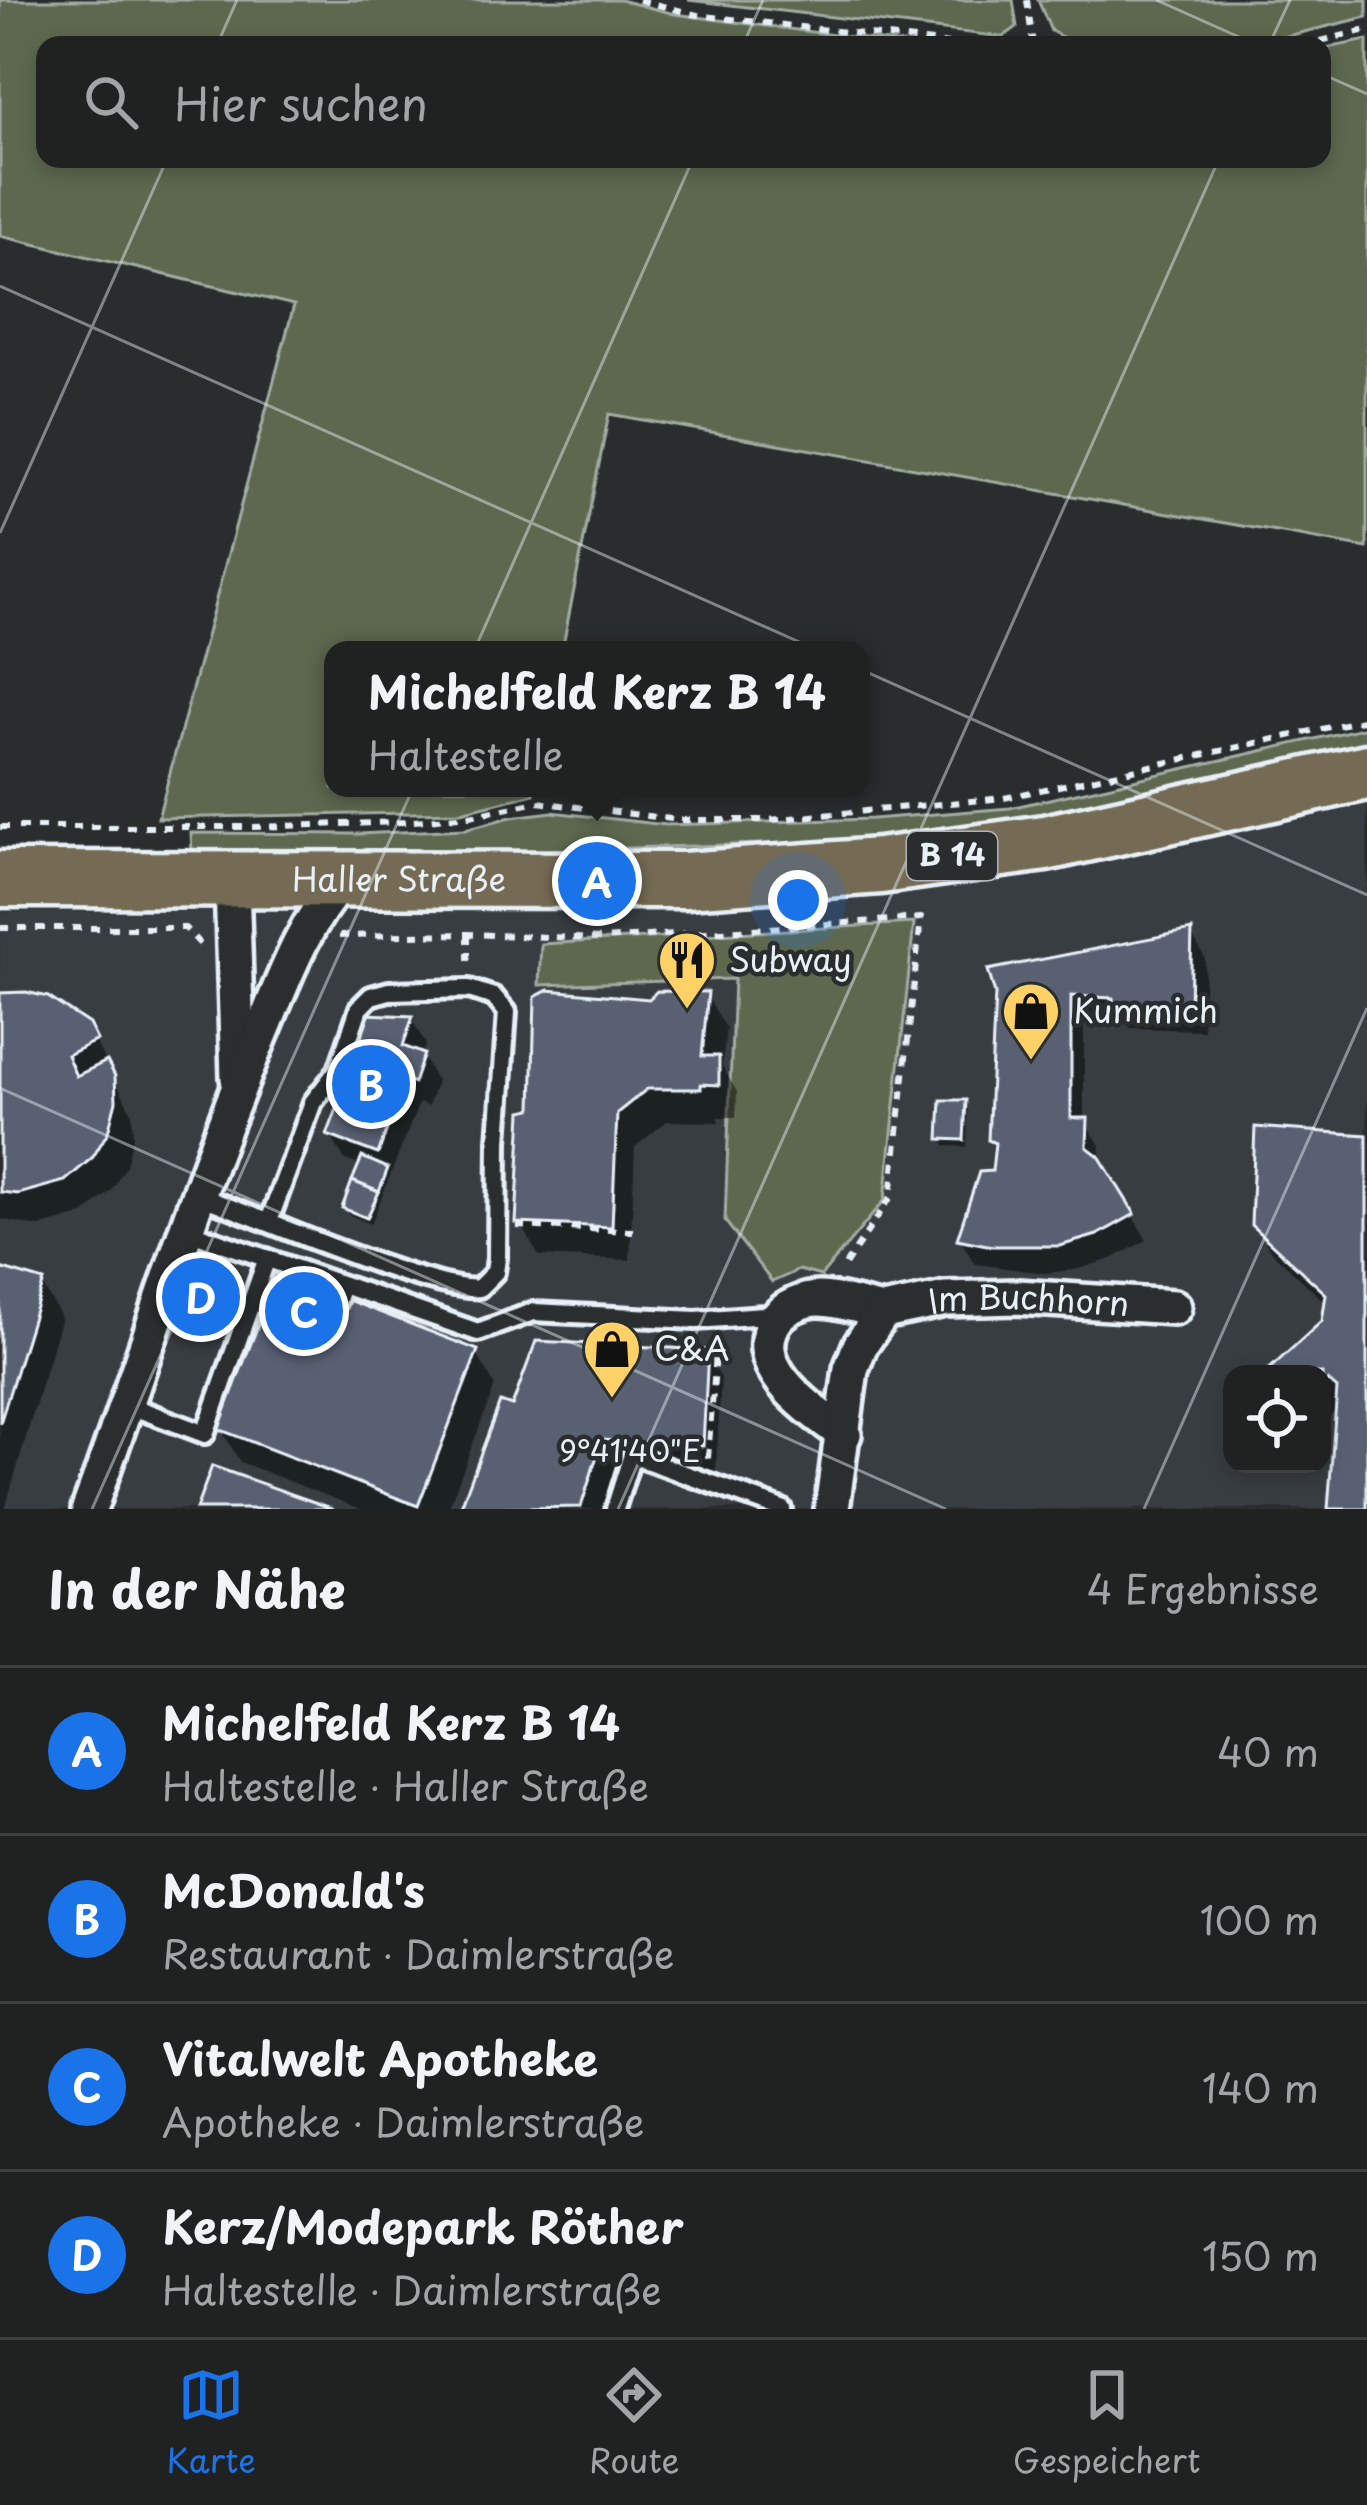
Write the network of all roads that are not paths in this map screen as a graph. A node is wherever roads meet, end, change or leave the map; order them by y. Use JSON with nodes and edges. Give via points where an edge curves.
{"nodes":[{"id":1,"x":1367,"y":772,"type":"edge"},
{"id":2,"x":0,"y":879,"type":"edge"},
{"id":3,"x":343,"y":879,"type":"junction"},
{"id":4,"x":232,"y":880,"type":"junction"},
{"id":5,"x":238,"y":1085,"type":"junction"},
{"id":6,"x":197,"y":1195,"type":"junction"},
{"id":7,"x":269,"y":1221,"type":"junction"},
{"id":8,"x":185,"y":1230,"type":"junction"},
{"id":9,"x":267,"y":1258,"type":"junction"},
{"id":10,"x":342,"y":1285,"type":"junction"},
{"id":11,"x":336,"y":1303,"type":"dead end"},
{"id":12,"x":1174,"y":1307,"type":"dead end"},
{"id":13,"x":883,"y":1312,"type":"junction"},
{"id":14,"x":427,"y":1314,"type":"junction"},
{"id":15,"x":780,"y":1314,"type":"junction"},
{"id":16,"x":420,"y":1334,"type":"dead end"},
{"id":17,"x":125,"y":1404,"type":"junction"},
{"id":18,"x":844,"y":1434,"type":"junction"},
{"id":19,"x":89,"y":1509,"type":"edge"},
{"id":20,"x":615,"y":1509,"type":"edge"},
{"id":21,"x":782,"y":1509,"type":"edge"},
{"id":22,"x":832,"y":1509,"type":"edge"}],
"edges":[{"from":1,"to":3,"type":"main road","name":"Haller Straße","number":"B 14","via":[[1045,843],[880,866],[685,880]]},
{"from":2,"to":4,"type":"main road","name":"Haller Straße","number":"B 14"},
{"from":3,"to":4,"type":"main road","name":"Haller Straße","number":"B 14"},
{"from":3,"to":5,"type":"street","via":[[294,949]]},
{"from":4,"to":5,"type":"street"},
{"from":5,"to":6,"type":"street"},
{"from":6,"to":7,"type":"lane"},
{"from":6,"to":8,"type":"street"},
{"from":7,"to":7,"type":"lane","via":[[452,1288],[479,1288],[497,1258],[507,1012],[494,997],[469,988],[371,996],[359,1008],[338,1070],[313,1102]]},
{"from":8,"to":9,"type":"lane"},
{"from":8,"to":17,"type":"street"},
{"from":9,"to":10,"type":"lane"},
{"from":9,"to":17,"type":"lane","via":[[205,1434]]},
{"from":10,"to":11,"type":"lane"},
{"from":10,"to":14,"type":"lane"},
{"from":12,"to":13,"type":"street","name":"Im Buchhorn","via":[[1017,1297]]},
{"from":13,"to":15,"type":"street","name":"Im Buchhorn","via":[[821,1299]]},
{"from":13,"to":18,"type":"street","name":"Im Buchhorn","via":[[851,1369]]},
{"from":14,"to":15,"type":"lane","via":[[478,1332],[533,1312]]},
{"from":14,"to":16,"type":"lane"},
{"from":15,"to":18,"type":"street","via":[[766,1354],[773,1368]]},
{"from":17,"to":19,"type":"street"},
{"from":18,"to":22,"type":"street","name":"Im Buchhorn"},
{"from":20,"to":21,"type":"lane","via":[[632,1456]]}]}
